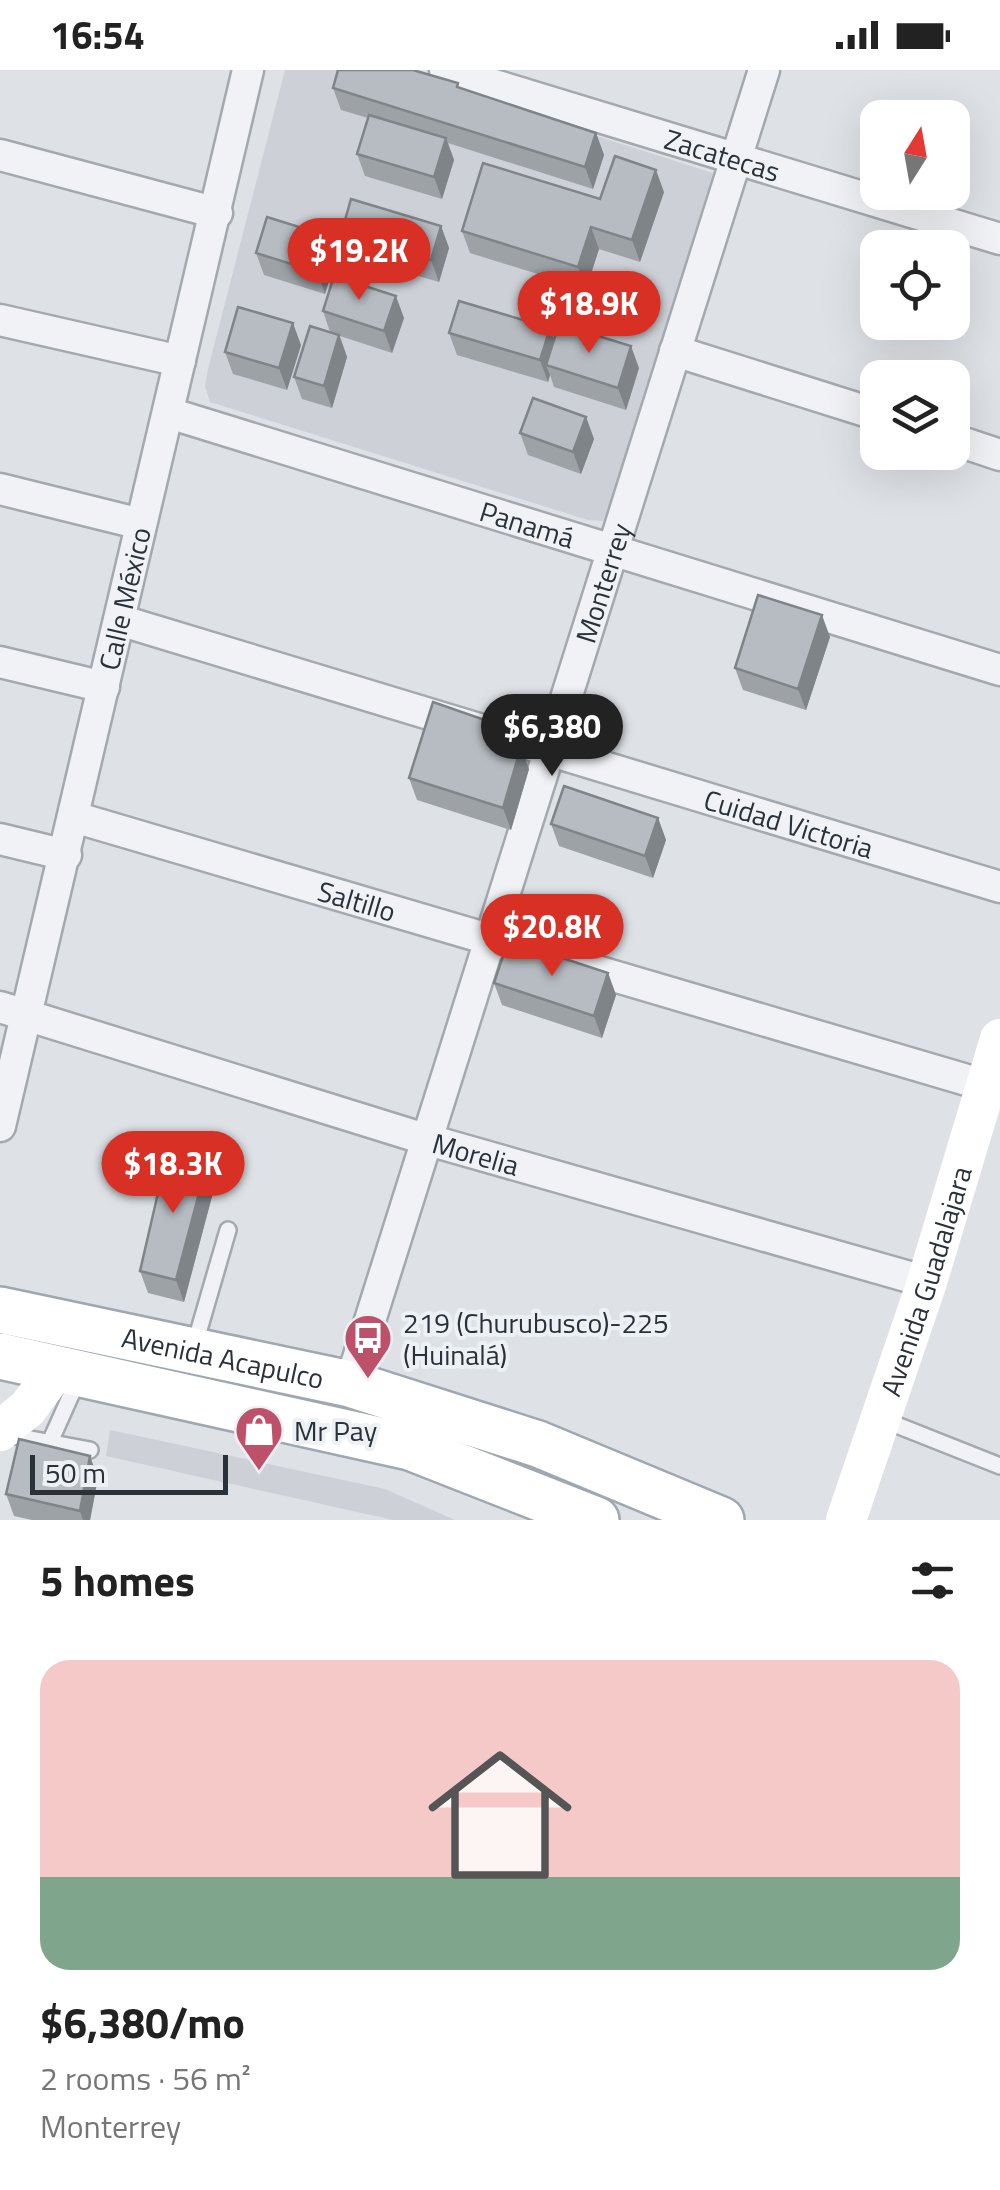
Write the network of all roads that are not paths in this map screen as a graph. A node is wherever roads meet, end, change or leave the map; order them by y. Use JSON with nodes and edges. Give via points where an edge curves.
{"nodes":[{"id":1,"x":248,"y":70,"type":"edge"},
{"id":2,"x":445,"y":70,"type":"edge"},
{"id":3,"x":764,"y":70,"type":"edge"},
{"id":4,"x":0,"y":155,"type":"edge"},
{"id":5,"x":734,"y":162,"type":"junction"},
{"id":6,"x":217,"y":213,"type":"junction"},
{"id":7,"x":1000,"y":239,"type":"edge"},
{"id":8,"x":0,"y":320,"type":"edge"},
{"id":9,"x":674,"y":352,"type":"junction"},
{"id":10,"x":180,"y":361,"type":"junction"},
{"id":11,"x":860,"y":409,"type":"edge"},
{"id":12,"x":169,"y":413,"type":"junction"},
{"id":13,"x":970,"y":446,"type":"edge"},
{"id":14,"x":1000,"y":456,"type":"edge"},
{"id":15,"x":0,"y":490,"type":"edge"},
{"id":16,"x":141,"y":524,"type":"junction"},
{"id":17,"x":613,"y":549,"type":"junction"},
{"id":18,"x":119,"y":620,"type":"junction"},
{"id":19,"x":0,"y":662,"type":"edge"},
{"id":20,"x":1000,"y":670,"type":"edge"},
{"id":21,"x":104,"y":687,"type":"junction"},
{"id":22,"x":551,"y":748,"type":"junction"},
{"id":23,"x":74,"y":817,"type":"junction"},
{"id":24,"x":0,"y":838,"type":"edge"},
{"id":25,"x":66,"y":855,"type":"junction"},
{"id":26,"x":1000,"y":887,"type":"edge"},
{"id":27,"x":487,"y":940,"type":"junction"},
{"id":28,"x":14,"y":1010,"type":"edge"},
{"id":29,"x":1000,"y":1039,"type":"edge"},
{"id":30,"x":987,"y":1086,"type":"junction"},
{"id":31,"x":0,"y":1126,"type":"edge"},
{"id":32,"x":425,"y":1139,"type":"junction"},
{"id":33,"x":228,"y":1230,"type":"dead end"},
{"id":34,"x":927,"y":1282,"type":"junction"},
{"id":35,"x":1,"y":1314,"type":"edge"},
{"id":36,"x":193,"y":1351,"type":"junction"},
{"id":37,"x":0,"y":1356,"type":"edge"},
{"id":38,"x":67,"y":1373,"type":"junction"},
{"id":39,"x":350,"y":1384,"type":"junction"},
{"id":40,"x":880,"y":1419,"type":"junction"},
{"id":41,"x":0,"y":1432,"type":"edge"},
{"id":42,"x":50,"y":1442,"type":"junction"},
{"id":43,"x":90,"y":1450,"type":"dead end"},
{"id":44,"x":1000,"y":1466,"type":"edge"},
{"id":45,"x":596,"y":1520,"type":"edge"},
{"id":46,"x":720,"y":1520,"type":"edge"},
{"id":47,"x":846,"y":1520,"type":"edge"}],
"edges":[{"from":1,"to":6,"type":"street","name":"Calle México"},
{"from":2,"to":5,"type":"street","name":"Zacatecas"},
{"from":3,"to":5,"type":"street","name":"Monterrey"},
{"from":4,"to":6,"type":"street"},
{"from":5,"to":7,"type":"street","name":"Zacatecas"},
{"from":5,"to":9,"type":"street","name":"Monterrey"},
{"from":6,"to":10,"type":"street","name":"Calle México"},
{"from":8,"to":10,"type":"street"},
{"from":9,"to":11,"type":"street"},
{"from":9,"to":17,"type":"street","name":"Monterrey"},
{"from":10,"to":12,"type":"street","name":"Calle México"},
{"from":12,"to":16,"type":"street","name":"Calle México"},
{"from":12,"to":17,"type":"street","name":"Panamá"},
{"from":13,"to":14,"type":"street"},
{"from":15,"to":16,"type":"street"},
{"from":16,"to":18,"type":"street","name":"Calle México"},
{"from":17,"to":20,"type":"street","name":"Panamá"},
{"from":17,"to":22,"type":"street","name":"Monterrey"},
{"from":18,"to":21,"type":"street","name":"Calle México"},
{"from":18,"to":22,"type":"street","name":"Cuidad Victoria"},
{"from":19,"to":21,"type":"street"},
{"from":21,"to":23,"type":"street","name":"Calle México"},
{"from":22,"to":26,"type":"street","name":"Cuidad Victoria"},
{"from":22,"to":27,"type":"street","name":"Monterrey"},
{"from":23,"to":25,"type":"street","name":"Calle México"},
{"from":23,"to":27,"type":"street","name":"Saltillo"},
{"from":24,"to":25,"type":"street"},
{"from":25,"to":28,"type":"street","name":"Calle México"},
{"from":27,"to":30,"type":"street","name":"Saltillo"},
{"from":27,"to":32,"type":"street","name":"Monterrey"},
{"from":28,"to":31,"type":"street","name":"Calle México"},
{"from":28,"to":32,"type":"street","name":"Morelia"},
{"from":29,"to":30,"type":"main road","name":"Avenida Guadalajara"},
{"from":30,"to":34,"type":"main road","name":"Avenida Guadalajara"},
{"from":32,"to":34,"type":"street","name":"Morelia"},
{"from":32,"to":39,"type":"street","name":"Monterrey"},
{"from":33,"to":36,"type":"lane"},
{"from":34,"to":40,"type":"main road","name":"Avenida Guadalajara"},
{"from":35,"to":36,"type":"main road","name":"Avenida Acapulco"},
{"from":36,"to":39,"type":"main road","name":"Avenida Acapulco"},
{"from":37,"to":38,"type":"main road","name":"Avenida Acapulco"},
{"from":38,"to":41,"type":"main road"},
{"from":38,"to":42,"type":"lane"},
{"from":38,"to":45,"type":"main road","name":"Avenida Acapulco","via":[[410,1447]]},
{"from":39,"to":46,"type":"main road","name":"Avenida Acapulco","via":[[538,1444]]},
{"from":40,"to":44,"type":"lane"},
{"from":40,"to":47,"type":"main road","name":"Avenida Guadalajara"},
{"from":41,"to":42,"type":"lane"},
{"from":42,"to":43,"type":"lane"}]}
